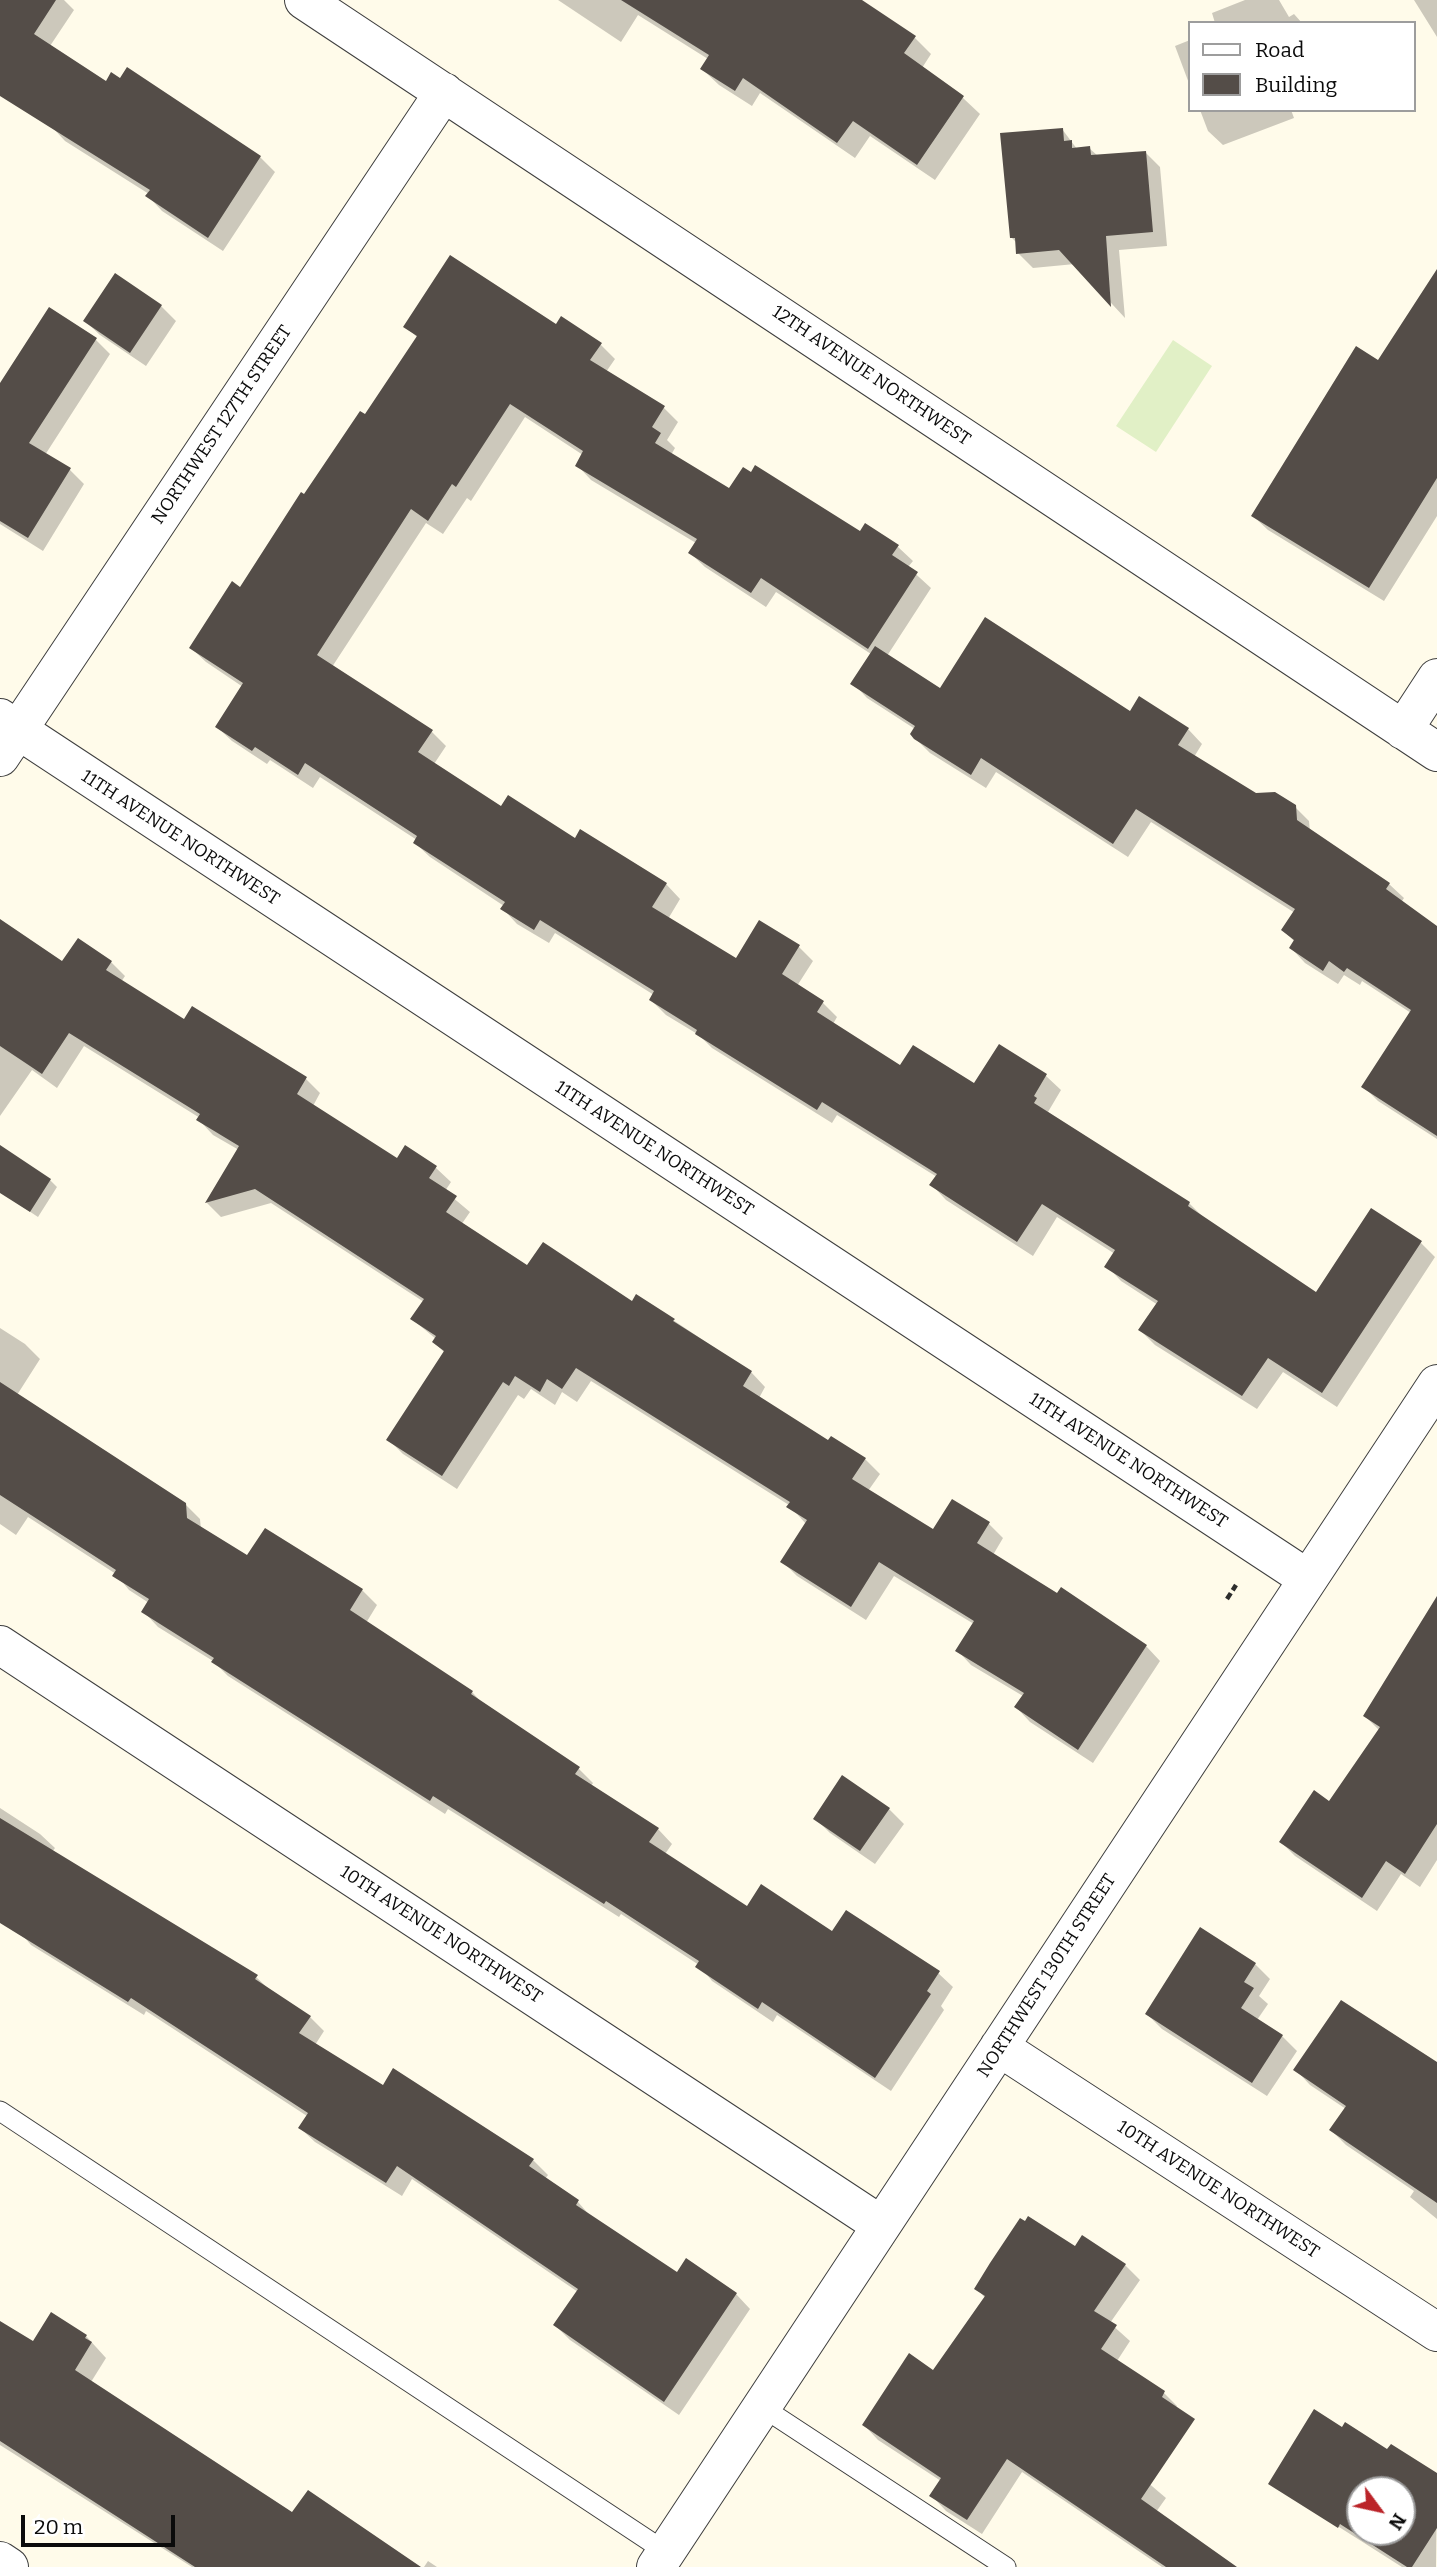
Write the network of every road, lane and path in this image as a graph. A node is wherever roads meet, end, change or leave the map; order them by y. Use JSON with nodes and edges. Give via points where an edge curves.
{"nodes":[{"id":1,"x":304,"y":0,"type":"edge"},
{"id":2,"x":444,"y":92,"type":"junction"},
{"id":3,"x":1437,"y":678,"type":"edge"},
{"id":4,"x":1403,"y":730,"type":"junction"},
{"id":5,"x":6,"y":735,"type":"edge"},
{"id":6,"x":1437,"y":752,"type":"edge"},
{"id":7,"x":1437,"y":1384,"type":"edge"},
{"id":8,"x":1308,"y":1579,"type":"junction"},
{"id":9,"x":0,"y":1645,"type":"edge"},
{"id":10,"x":999,"y":2047,"type":"junction"},
{"id":11,"x":0,"y":2110,"type":"edge"},
{"id":12,"x":881,"y":2225,"type":"junction"},
{"id":13,"x":1437,"y":2332,"type":"edge"},
{"id":14,"x":762,"y":2407,"type":"junction"},
{"id":15,"x":661,"y":2559,"type":"edge"},
{"id":16,"x":0,"y":2561,"type":"edge"},
{"id":17,"x":9,"y":2567,"type":"edge"},
{"id":18,"x":1006,"y":2567,"type":"edge"}],
"edges":[{"from":1,"to":2,"type":"street","name":"12TH AVENUE NORTHWEST"},
{"from":2,"to":4,"type":"street","name":"12TH AVENUE NORTHWEST"},
{"from":2,"to":5,"type":"street","name":"NORTHWEST 127TH STREET"},
{"from":3,"to":4,"type":"street"},
{"from":4,"to":6,"type":"street","name":"12TH AVENUE NORTHWEST"},
{"from":5,"to":8,"type":"street","name":"11TH AVENUE NORTHWEST"},
{"from":7,"to":8,"type":"street","name":"NORTHWEST 130TH STREET"},
{"from":8,"to":10,"type":"street","name":"NORTHWEST 130TH STREET"},
{"from":9,"to":12,"type":"street","name":"10TH AVENUE NORTHWEST"},
{"from":10,"to":12,"type":"street","name":"NORTHWEST 130TH STREET"},
{"from":10,"to":13,"type":"street","name":"10TH AVENUE NORTHWEST"},
{"from":11,"to":15,"type":"lane"},
{"from":12,"to":14,"type":"street","name":"NORTHWEST 130TH STREET"},
{"from":14,"to":15,"type":"street","name":"NORTHWEST 130TH STREET"},
{"from":14,"to":18,"type":"lane"},
{"from":16,"to":17,"type":"street"}]}
